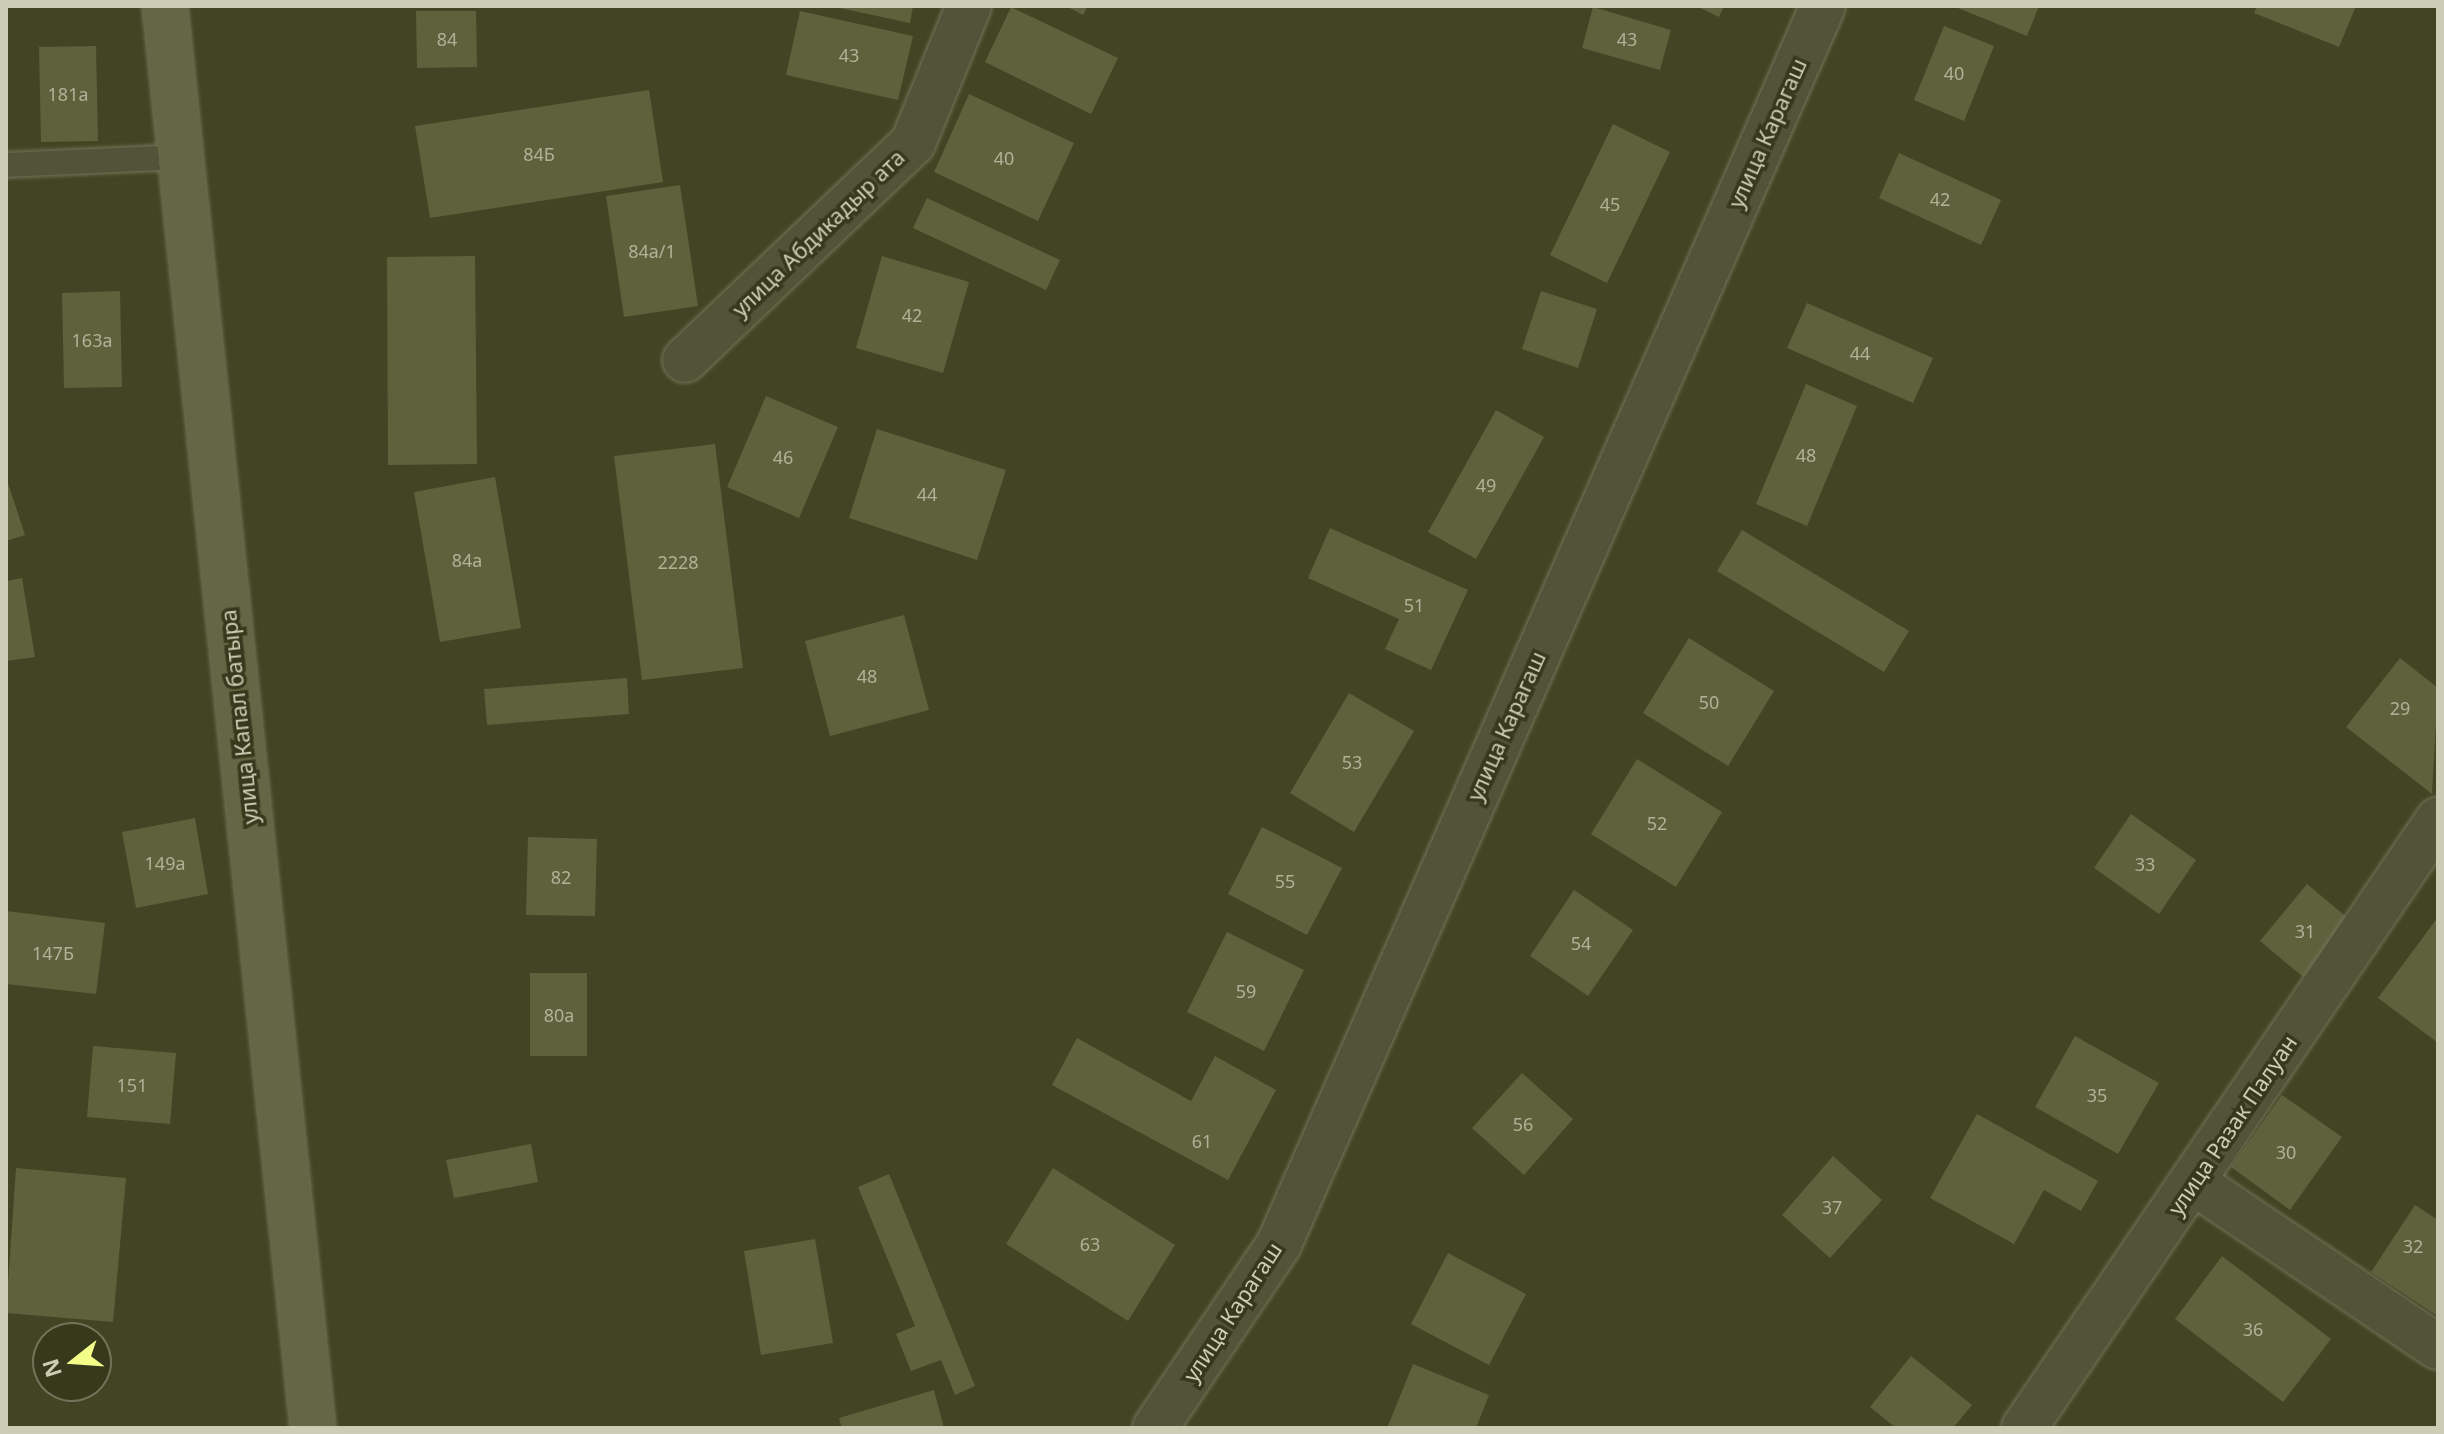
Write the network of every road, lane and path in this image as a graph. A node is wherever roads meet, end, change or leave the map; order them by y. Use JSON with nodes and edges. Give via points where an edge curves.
{"nodes":[{"id":1,"x":165,"y":6,"type":"edge"},
{"id":2,"x":969,"y":6,"type":"edge"},
{"id":3,"x":1823,"y":6,"type":"edge"},
{"id":4,"x":182,"y":157,"type":"junction"},
{"id":5,"x":6,"y":165,"type":"edge"},
{"id":6,"x":685,"y":360,"type":"dead end"},
{"id":7,"x":2438,"y":820,"type":"edge"},
{"id":8,"x":2193,"y":1182,"type":"junction"},
{"id":9,"x":2438,"y":1347,"type":"edge"},
{"id":10,"x":313,"y":1428,"type":"edge"},
{"id":11,"x":1155,"y":1428,"type":"edge"},
{"id":12,"x":2024,"y":1428,"type":"edge"}],
"edges":[{"from":1,"to":4,"type":"main road","name":"улица Капал батыра"},
{"from":2,"to":6,"type":"street","name":"улица Абдикадыр ата","via":[[913,143]]},
{"from":3,"to":11,"type":"street","name":"улица Карагаш","via":[[1279,1244]]},
{"from":4,"to":5,"type":"lane"},
{"from":4,"to":10,"type":"main road","name":"улица Капал батыра"},
{"from":7,"to":8,"type":"street","name":"улица Разак Палуан"},
{"from":8,"to":9,"type":"street"},
{"from":8,"to":12,"type":"street","name":"улица Разак Палуан"}]}
